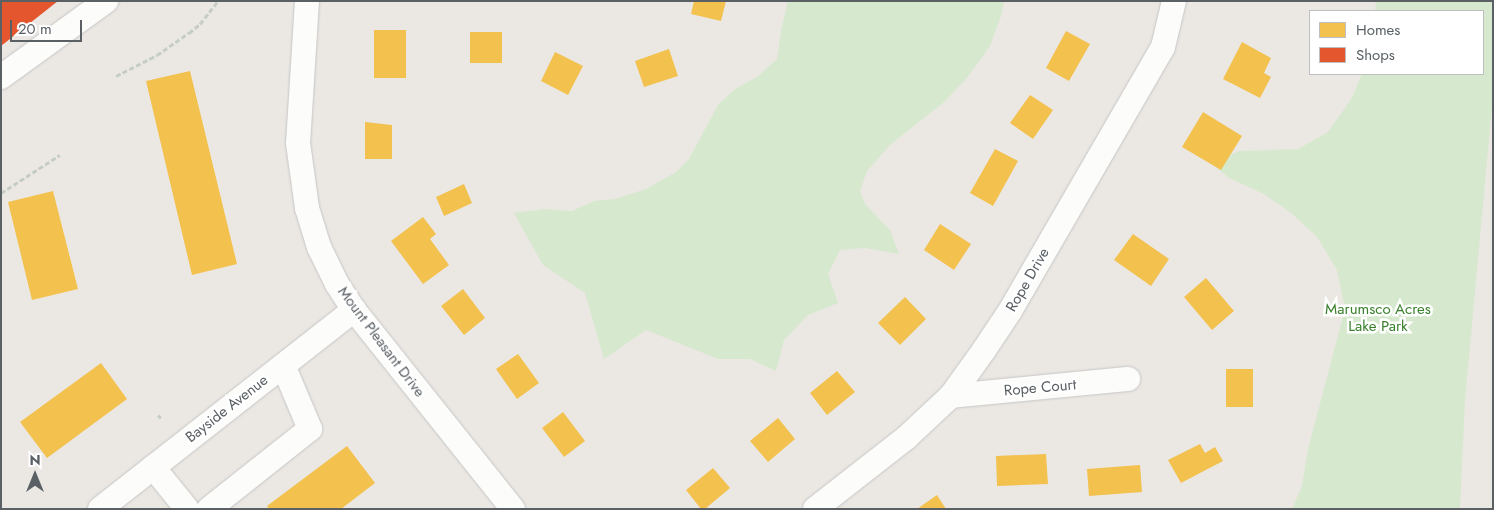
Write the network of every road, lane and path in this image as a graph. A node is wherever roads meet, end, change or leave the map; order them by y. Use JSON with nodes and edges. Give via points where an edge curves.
{"nodes":[{"id":1,"x":106,"y":1,"type":"edge"},
{"id":2,"x":218,"y":1,"type":"edge"},
{"id":3,"x":307,"y":1,"type":"edge"},
{"id":4,"x":1174,"y":1,"type":"edge"},
{"id":5,"x":1,"y":76,"type":"edge"},
{"id":6,"x":116,"y":76,"type":"dead end"},
{"id":7,"x":60,"y":155,"type":"dead end"},
{"id":8,"x":1,"y":193,"type":"edge"},
{"id":9,"x":354,"y":310,"type":"junction"},
{"id":10,"x":284,"y":365,"type":"junction"},
{"id":11,"x":1128,"y":380,"type":"dead end"},
{"id":12,"x":951,"y":396,"type":"junction"},
{"id":13,"x":153,"y":467,"type":"junction"},
{"id":14,"x":100,"y":509,"type":"edge"},
{"id":15,"x":187,"y":509,"type":"edge"},
{"id":16,"x":209,"y":509,"type":"edge"},
{"id":17,"x":513,"y":509,"type":"edge"},
{"id":18,"x":815,"y":509,"type":"edge"}],
"edges":[{"from":1,"to":5,"type":"street"},
{"from":2,"to":6,"type":"path","via":[[189,33],[158,55]]},
{"from":3,"to":9,"type":"street","name":"Mount Pleasant Drive","via":[[298,144],[300,168],[307,208],[319,247]]},
{"from":4,"to":12,"type":"street","name":"Rope Drive","via":[[1163,47],[1010,311]]},
{"from":7,"to":8,"type":"path"},
{"from":9,"to":10,"type":"street","name":"Bayside Avenue"},
{"from":9,"to":17,"type":"street","name":"Mount Pleasant Drive"},
{"from":10,"to":13,"type":"street","name":"Bayside Avenue"},
{"from":10,"to":16,"type":"street","via":[[310,429]]},
{"from":11,"to":12,"type":"street","name":"Rope Court"},
{"from":12,"to":18,"type":"street","name":"Rope Drive","via":[[906,437]]},
{"from":13,"to":14,"type":"street","name":"Bayside Avenue"},
{"from":13,"to":15,"type":"street"}]}
